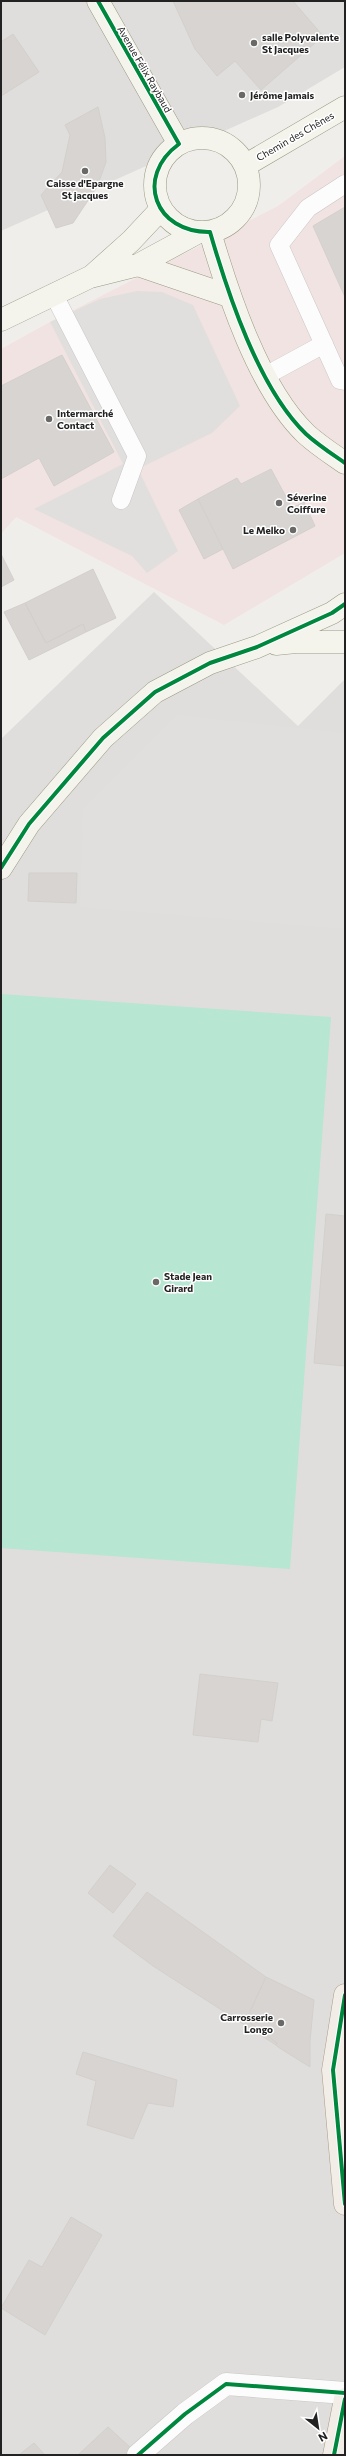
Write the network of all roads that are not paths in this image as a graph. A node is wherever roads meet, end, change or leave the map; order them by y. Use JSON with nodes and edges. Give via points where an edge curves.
{"nodes":[{"id":1,"x":98,"y":1,"type":"edge"},
{"id":2,"x":345,"y":107,"type":"edge"},
{"id":3,"x":179,"y":144,"type":"junction"},
{"id":4,"x":246,"y":165,"type":"junction"},
{"id":5,"x":345,"y":184,"type":"edge"},
{"id":6,"x":161,"y":209,"type":"junction"},
{"id":7,"x":204,"y":232,"type":"junction"},
{"id":8,"x":138,"y":265,"type":"junction"},
{"id":9,"x":90,"y":277,"type":"junction"},
{"id":10,"x":54,"y":295,"type":"junction"},
{"id":11,"x":229,"y":296,"type":"junction"},
{"id":12,"x":1,"y":320,"type":"edge"},
{"id":13,"x":324,"y":344,"type":"junction"},
{"id":14,"x":265,"y":376,"type":"junction"},
{"id":15,"x":345,"y":381,"type":"edge"},
{"id":16,"x":343,"y":461,"type":"edge"},
{"id":17,"x":121,"y":500,"type":"dead end"},
{"id":18,"x":345,"y":604,"type":"edge"},
{"id":19,"x":345,"y":642,"type":"edge"},
{"id":20,"x":257,"y":647,"type":"junction"},
{"id":21,"x":1,"y":868,"type":"edge"},
{"id":22,"x":345,"y":1995,"type":"edge"},
{"id":23,"x":345,"y":2204,"type":"edge"},
{"id":24,"x":345,"y":2393,"type":"edge"},
{"id":25,"x":345,"y":2399,"type":"edge"},
{"id":26,"x":138,"y":2455,"type":"edge"},
{"id":27,"x":334,"y":2455,"type":"edge"}],
"edges":[{"from":1,"to":3,"type":"main road","name":"Avenue Félix Raybaud"},
{"from":2,"to":4,"type":"main road","name":"Chemin des Chênes"},
{"from":3,"to":4,"type":"main road","via":[[194,138],[210,138],[224,142],[237,152]]},
{"from":3,"to":6,"type":"main road","via":[[167,153],[159,165],[155,180]]},
{"from":4,"to":7,"type":"main road","via":[[250,179],[245,208],[224,228]]},
{"from":5,"to":13,"type":"lane","via":[[308,208],[279,245]]},
{"from":6,"to":7,"type":"main road","via":[[170,220],[183,229]]},
{"from":6,"to":9,"type":"main road"},
{"from":7,"to":8,"type":"main road"},
{"from":7,"to":11,"type":"main road"},
{"from":8,"to":9,"type":"main road"},
{"from":8,"to":11,"type":"main road"},
{"from":9,"to":10,"type":"main road"},
{"from":10,"to":12,"type":"main road"},
{"from":10,"to":17,"type":"lane","via":[[137,456]]},
{"from":11,"to":14,"type":"main road"},
{"from":13,"to":14,"type":"lane"},
{"from":13,"to":15,"type":"lane","via":[[340,380]]},
{"from":14,"to":16,"type":"main road","via":[[281,405],[306,434]]},
{"from":18,"to":20,"type":"main road","via":[[332,613]]},
{"from":19,"to":20,"type":"main road","via":[[296,642]]},
{"from":20,"to":21,"type":"main road","via":[[210,663],[150,697],[103,738],[29,824]]},
{"from":22,"to":23,"type":"main road","via":[[333,2070]]},
{"from":24,"to":26,"type":"street","via":[[226,2384],[185,2414]]},
{"from":25,"to":27,"type":"main road"}]}
